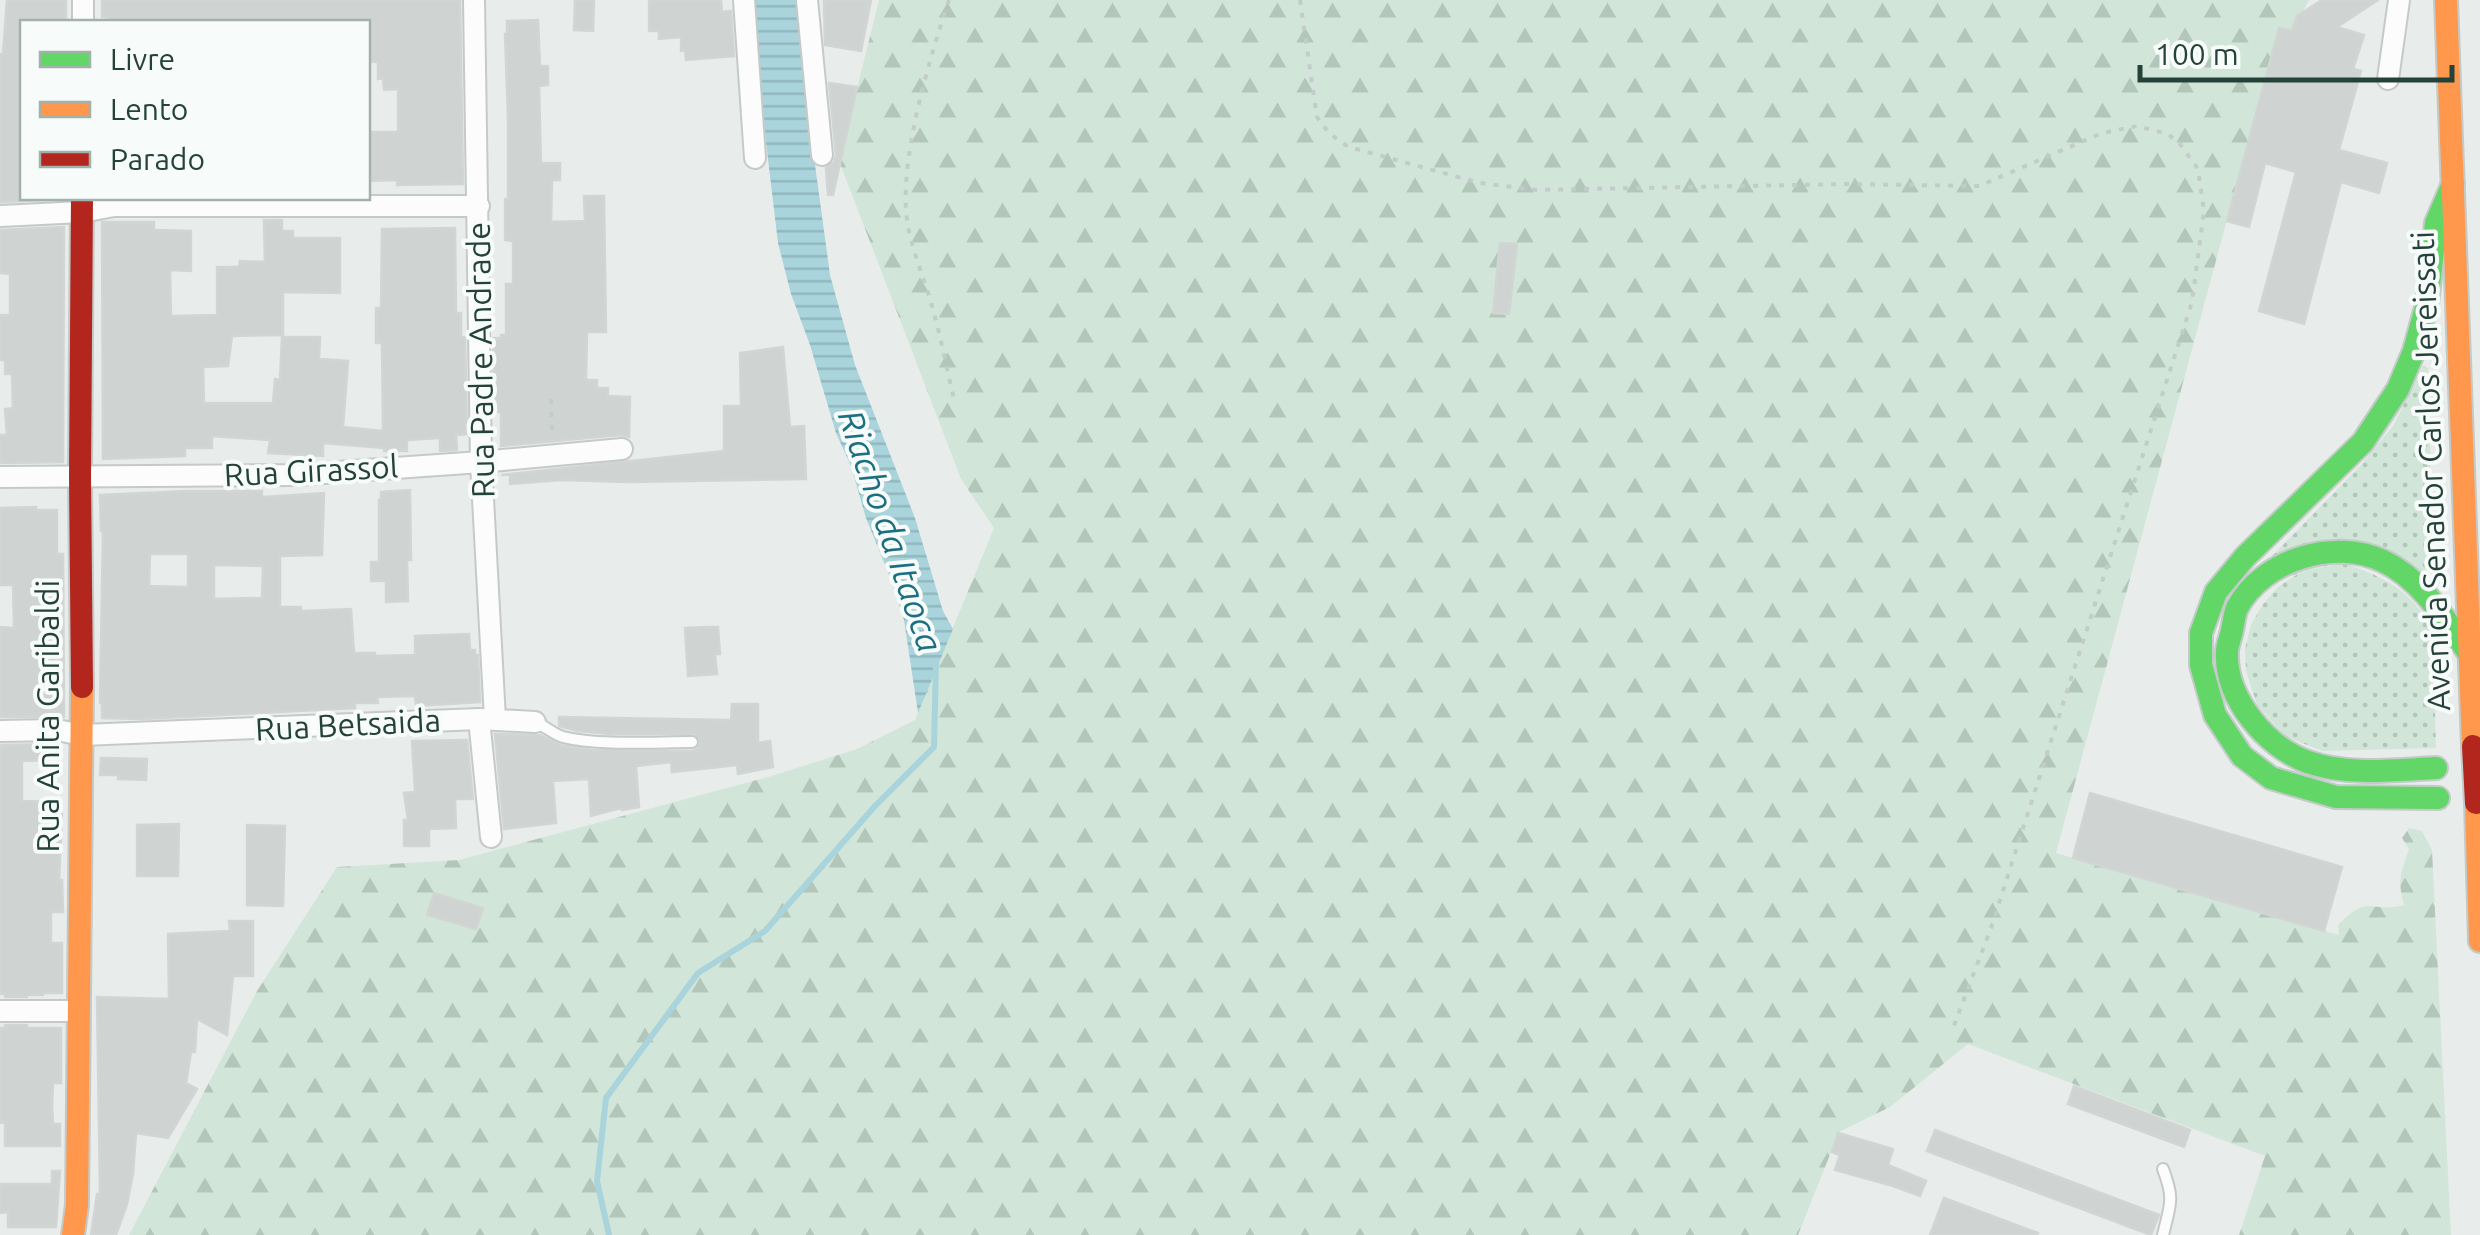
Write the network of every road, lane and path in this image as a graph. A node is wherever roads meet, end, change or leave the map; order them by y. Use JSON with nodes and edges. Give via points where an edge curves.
{"nodes":[{"id":1,"x":474,"y":0,"type":"edge"},
{"id":2,"x":744,"y":0,"type":"edge"},
{"id":3,"x":807,"y":0,"type":"edge"},
{"id":4,"x":949,"y":0,"type":"edge"},
{"id":5,"x":1300,"y":0,"type":"edge"},
{"id":6,"x":2399,"y":0,"type":"edge"},
{"id":7,"x":2446,"y":0,"type":"edge"},
{"id":8,"x":2388,"y":79,"type":"dead end"},
{"id":9,"x":822,"y":154,"type":"dead end"},
{"id":10,"x":754,"y":158,"type":"dead end"},
{"id":11,"x":2453,"y":184,"type":"junction"},
{"id":12,"x":82,"y":204,"type":"edge"},
{"id":13,"x":478,"y":206,"type":"junction"},
{"id":14,"x":0,"y":216,"type":"edge"},
{"id":15,"x":552,"y":399,"type":"dead end"},
{"id":16,"x":955,"y":403,"type":"dead end"},
{"id":17,"x":622,"y":449,"type":"dead end"},
{"id":18,"x":554,"y":454,"type":"junction"},
{"id":19,"x":481,"y":462,"type":"junction"},
{"id":20,"x":0,"y":477,"type":"edge"},
{"id":21,"x":80,"y":477,"type":"junction"},
{"id":22,"x":2470,"y":655,"type":"junction"},
{"id":23,"x":487,"y":719,"type":"junction"},
{"id":24,"x":535,"y":722,"type":"joint"},
{"id":25,"x":0,"y":731,"type":"edge"},
{"id":26,"x":82,"y":735,"type":"junction"},
{"id":27,"x":692,"y":742,"type":"dead end"},
{"id":28,"x":2436,"y":768,"type":"dead end"},
{"id":29,"x":2438,"y":798,"type":"dead end"},
{"id":30,"x":491,"y":837,"type":"dead end"},
{"id":31,"x":2480,"y":940,"type":"edge"},
{"id":32,"x":78,"y":1010,"type":"junction"},
{"id":33,"x":0,"y":1011,"type":"edge"},
{"id":34,"x":1953,"y":1028,"type":"dead end"},
{"id":35,"x":2163,"y":1170,"type":"dead end"},
{"id":36,"x":72,"y":1235,"type":"edge"},
{"id":37,"x":2163,"y":1235,"type":"edge"}],
"edges":[{"from":1,"to":13,"type":"street","name":"Rua Padre Andrade"},
{"from":2,"to":10,"type":"street"},
{"from":3,"to":9,"type":"street"},
{"from":4,"to":16,"type":"path","via":[[908,162],[906,212]]},
{"from":5,"to":34,"type":"path","via":[[1324,129],[1349,147],[1480,183],[1538,190],[1979,186],[2102,133],[2137,126],[2168,134],[2198,169],[2204,211],[2192,302]]},
{"from":6,"to":8,"type":"street"},
{"from":7,"to":11,"type":"main road","name":"Avenida Senador Carlos Jereissati"},
{"from":11,"to":22,"type":"main road","name":"Avenida Senador Carlos Jereissati"},
{"from":11,"to":29,"type":"main road","via":[[2436,223],[2427,304],[2398,389],[2363,442],[2216,592],[2201,633],[2201,665],[2214,715],[2242,756],[2271,778],[2336,797]]},
{"from":12,"to":13,"type":"street"},
{"from":12,"to":14,"type":"street"},
{"from":12,"to":21,"type":"main road","name":"Rua Anita Garibaldi"},
{"from":13,"to":19,"type":"street","name":"Rua Padre Andrade"},
{"from":15,"to":18,"type":"path"},
{"from":17,"to":18,"type":"street","name":"Rua Girassol"},
{"from":18,"to":19,"type":"street","name":"Rua Girassol"},
{"from":19,"to":21,"type":"street","name":"Rua Girassol","via":[[294,475]]},
{"from":19,"to":23,"type":"street","name":"Rua Padre Andrade"},
{"from":20,"to":21,"type":"street","name":"Rua Girassol"},
{"from":21,"to":26,"type":"main road","name":"Rua Anita Garibaldi"},
{"from":22,"to":28,"type":"main road","via":[[2401,571],[2340,550],[2279,566],[2236,610],[2227,655],[2235,692],[2254,726],[2282,751],[2341,769]]},
{"from":22,"to":31,"type":"main road","name":"Avenida Senador Carlos Jereissati","bridge":true},
{"from":23,"to":24,"type":"street","name":"Rua Betsaida"},
{"from":23,"to":26,"type":"street","name":"Rua Betsaida"},
{"from":23,"to":30,"type":"street","name":"Rua Padre Andrade"},
{"from":24,"to":27,"type":"lane","name":"Rua Betsaida","via":[[560,736]]},
{"from":25,"to":26,"type":"street","name":"Rua Betsaida"},
{"from":26,"to":32,"type":"main road","name":"Rua Anita Garibaldi"},
{"from":32,"to":33,"type":"street"},
{"from":32,"to":36,"type":"main road","name":"Rua Anita Garibaldi","via":[[78,1205]]},
{"from":35,"to":37,"type":"lane","via":[[2172,1205]]}]}
